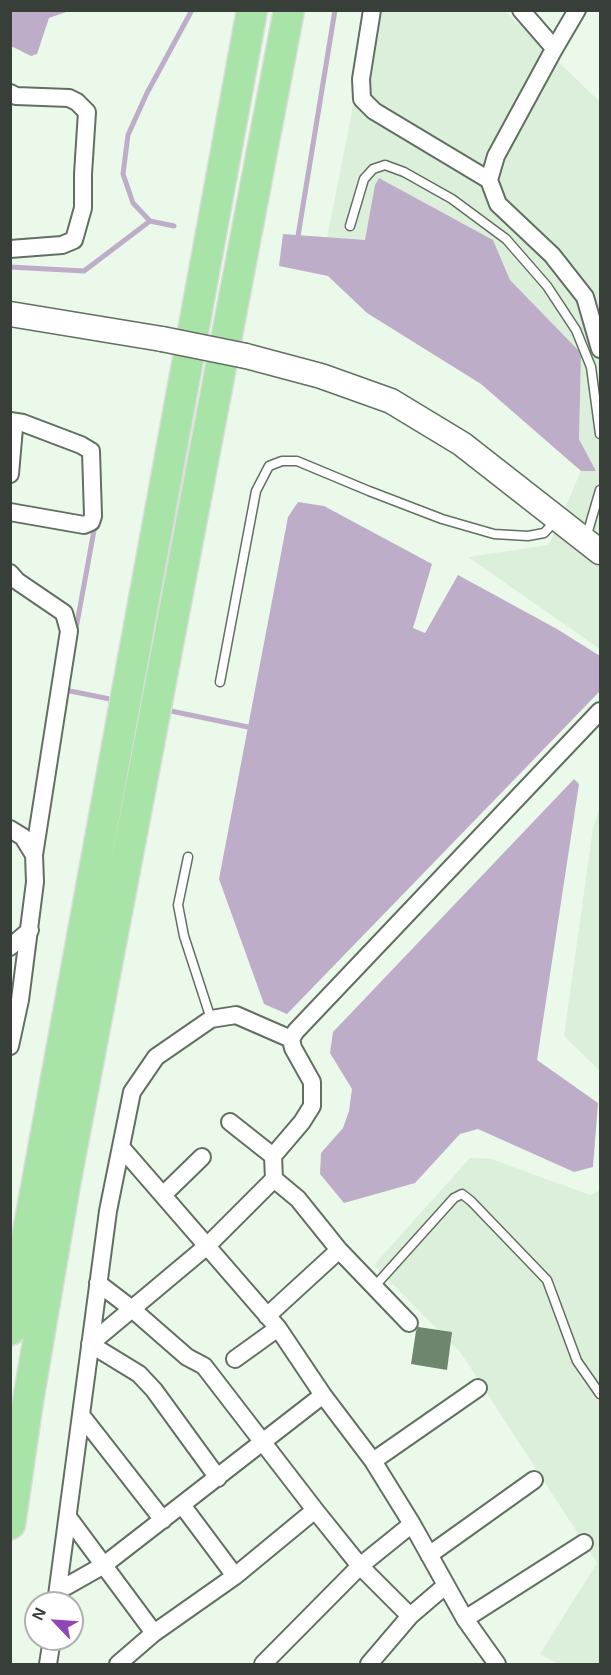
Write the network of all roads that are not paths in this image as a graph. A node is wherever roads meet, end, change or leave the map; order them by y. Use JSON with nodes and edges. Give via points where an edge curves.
{"nodes":[{"id":1,"x":252,"y":10,"type":"edge"},
{"id":2,"x":289,"y":10,"type":"edge"},
{"id":3,"x":372,"y":10,"type":"edge"},
{"id":4,"x":521,"y":10,"type":"edge"},
{"id":5,"x":577,"y":10,"type":"edge"},
{"id":6,"x":554,"y":48,"type":"junction"},
{"id":7,"x":12,"y":98,"type":"edge"},
{"id":8,"x":489,"y":180,"type":"junction"},
{"id":9,"x":350,"y":226,"type":"dead end"},
{"id":10,"x":10,"y":249,"type":"edge"},
{"id":11,"x":10,"y":314,"type":"edge"},
{"id":12,"x":600,"y":349,"type":"edge"},
{"id":13,"x":10,"y":422,"type":"edge"},
{"id":14,"x":600,"y":434,"type":"edge"},
{"id":15,"x":10,"y":474,"type":"edge"},
{"id":16,"x":600,"y":490,"type":"edge"},
{"id":17,"x":10,"y":512,"type":"edge"},
{"id":18,"x":557,"y":519,"type":"junction"},
{"id":19,"x":593,"y":546,"type":"edge"},
{"id":20,"x":10,"y":573,"type":"edge"},
{"id":21,"x":220,"y":682,"type":"dead end"},
{"id":22,"x":600,"y":711,"type":"edge"},
{"id":23,"x":10,"y":829,"type":"edge"},
{"id":24,"x":34,"y":855,"type":"junction"},
{"id":25,"x":188,"y":857,"type":"dead end"},
{"id":26,"x":30,"y":930,"type":"junction"},
{"id":27,"x":10,"y":946,"type":"edge"},
{"id":28,"x":211,"y":1019,"type":"junction"},
{"id":29,"x":291,"y":1039,"type":"junction"},
{"id":30,"x":10,"y":1046,"type":"edge"},
{"id":31,"x":230,"y":1122,"type":"dead end"},
{"id":32,"x":121,"y":1147,"type":"junction"},
{"id":33,"x":273,"y":1156,"type":"junction"},
{"id":34,"x":202,"y":1157,"type":"dead end"},
{"id":35,"x":274,"y":1179,"type":"junction"},
{"id":36,"x":163,"y":1195,"type":"junction"},
{"id":37,"x":207,"y":1246,"type":"junction"},
{"id":38,"x":339,"y":1250,"type":"junction"},
{"id":39,"x":98,"y":1283,"type":"junction"},
{"id":40,"x":374,"y":1287,"type":"junction"},
{"id":41,"x":132,"y":1309,"type":"junction"},
{"id":42,"x":272,"y":1322,"type":"junction"},
{"id":43,"x":409,"y":1323,"type":"dead end"},
{"id":44,"x":10,"y":1330,"type":"edge"},
{"id":45,"x":90,"y":1344,"type":"junction"},
{"id":46,"x":235,"y":1359,"type":"dead end"},
{"id":47,"x":478,"y":1388,"type":"dead end"},
{"id":48,"x":600,"y":1394,"type":"edge"},
{"id":49,"x":324,"y":1395,"type":"junction"},
{"id":50,"x":81,"y":1415,"type":"junction"},
{"id":51,"x":264,"y":1443,"type":"junction"},
{"id":52,"x":374,"y":1461,"type":"junction"},
{"id":53,"x":218,"y":1478,"type":"junction"},
{"id":54,"x":534,"y":1480,"type":"dead end"},
{"id":55,"x":182,"y":1505,"type":"junction"},
{"id":56,"x":315,"y":1510,"type":"junction"},
{"id":57,"x":68,"y":1517,"type":"junction"},
{"id":58,"x":163,"y":1520,"type":"junction"},
{"id":59,"x":10,"y":1524,"type":"edge"},
{"id":60,"x":412,"y":1524,"type":"junction"},
{"id":61,"x":584,"y":1543,"type":"dead end"},
{"id":62,"x":429,"y":1555,"type":"junction"},
{"id":63,"x":104,"y":1565,"type":"junction"},
{"id":64,"x":360,"y":1566,"type":"junction"},
{"id":65,"x":235,"y":1576,"type":"junction"},
{"id":66,"x":445,"y":1586,"type":"junction"},
{"id":67,"x":58,"y":1591,"type":"edge"},
{"id":68,"x":66,"y":1591,"type":"edge"},
{"id":69,"x":410,"y":1616,"type":"junction"},
{"id":70,"x":465,"y":1619,"type":"junction"},
{"id":71,"x":154,"y":1632,"type":"junction"},
{"id":72,"x":118,"y":1665,"type":"edge"},
{"id":73,"x":263,"y":1665,"type":"edge"},
{"id":74,"x":369,"y":1665,"type":"edge"},
{"id":75,"x":497,"y":1665,"type":"edge"}],
"edges":[{"from":1,"to":44,"type":"highway"},
{"from":2,"to":59,"type":"highway","via":[[65,1184]]},
{"from":3,"to":8,"type":"street","via":[[361,79],[362,99],[374,111]]},
{"from":4,"to":6,"type":"street"},
{"from":5,"to":6,"type":"street"},
{"from":6,"to":8,"type":"street","via":[[496,156]]},
{"from":7,"to":10,"type":"street","via":[[69,98],[87,112],[87,120],[83,208],[74,240],[62,245]]},
{"from":8,"to":12,"type":"street","via":[[498,204],[552,255],[585,297]]},
{"from":9,"to":14,"type":"lane","via":[[364,179],[373,169],[385,165],[452,199],[506,239],[547,286],[576,330],[591,367]]},
{"from":11,"to":18,"type":"street","bridge":true,"via":[[246,356],[321,376],[391,401],[462,444]]},
{"from":13,"to":15,"type":"street","via":[[14,428]]},
{"from":13,"to":17,"type":"street","via":[[23,423],[91,451],[93,516],[84,525]]},
{"from":16,"to":19,"type":"lane"},
{"from":18,"to":19,"type":"street"},
{"from":18,"to":21,"type":"lane","via":[[544,533],[494,534],[442,519],[297,462],[282,461],[269,466],[256,491]]},
{"from":20,"to":24,"type":"street","via":[[64,613],[69,631]]},
{"from":22,"to":29,"type":"street"},
{"from":23,"to":24,"type":"street","via":[[23,837]]},
{"from":24,"to":26,"type":"street"},
{"from":25,"to":28,"type":"lane","via":[[178,905]]},
{"from":26,"to":27,"type":"street"},
{"from":26,"to":30,"type":"street"},
{"from":28,"to":29,"type":"street","via":[[236,1015]]},
{"from":28,"to":32,"type":"street","via":[[156,1058],[132,1092]]},
{"from":29,"to":33,"type":"street","via":[[312,1082],[312,1106]]},
{"from":31,"to":33,"type":"street"},
{"from":32,"to":36,"type":"street"},
{"from":32,"to":39,"type":"street"},
{"from":33,"to":35,"type":"street"},
{"from":34,"to":36,"type":"street"},
{"from":35,"to":37,"type":"street"},
{"from":35,"to":38,"type":"street","via":[[298,1199]]},
{"from":36,"to":37,"type":"street"},
{"from":37,"to":41,"type":"street"},
{"from":37,"to":42,"type":"street"},
{"from":38,"to":40,"type":"street"},
{"from":38,"to":42,"type":"street"},
{"from":39,"to":41,"type":"street"},
{"from":39,"to":45,"type":"street"},
{"from":40,"to":43,"type":"street"},
{"from":40,"to":48,"type":"lane","via":[[454,1198],[462,1194],[547,1280],[577,1361]]},
{"from":41,"to":45,"type":"street"},
{"from":41,"to":51,"type":"street","via":[[187,1357],[204,1366]]},
{"from":42,"to":46,"type":"street"},
{"from":42,"to":49,"type":"street"},
{"from":45,"to":50,"type":"street"},
{"from":45,"to":53,"type":"street","via":[[139,1374]]},
{"from":47,"to":52,"type":"street"},
{"from":49,"to":51,"type":"street"},
{"from":49,"to":52,"type":"street"},
{"from":50,"to":57,"type":"street"},
{"from":50,"to":58,"type":"street"},
{"from":51,"to":53,"type":"street"},
{"from":51,"to":56,"type":"street"},
{"from":52,"to":60,"type":"street"},
{"from":53,"to":55,"type":"street"},
{"from":54,"to":62,"type":"street"},
{"from":55,"to":58,"type":"street"},
{"from":55,"to":65,"type":"street"},
{"from":56,"to":64,"type":"street"},
{"from":56,"to":65,"type":"street"},
{"from":57,"to":63,"type":"street"},
{"from":57,"to":67,"type":"street"},
{"from":58,"to":63,"type":"street"},
{"from":60,"to":62,"type":"street"},
{"from":60,"to":64,"type":"street"},
{"from":61,"to":70,"type":"street"},
{"from":62,"to":66,"type":"street"},
{"from":63,"to":68,"type":"street"},
{"from":63,"to":71,"type":"street"},
{"from":64,"to":69,"type":"street"},
{"from":64,"to":73,"type":"street"},
{"from":65,"to":71,"type":"street"},
{"from":66,"to":69,"type":"street"},
{"from":66,"to":70,"type":"street"},
{"from":69,"to":74,"type":"street"},
{"from":70,"to":75,"type":"street"},
{"from":71,"to":72,"type":"street"}]}
